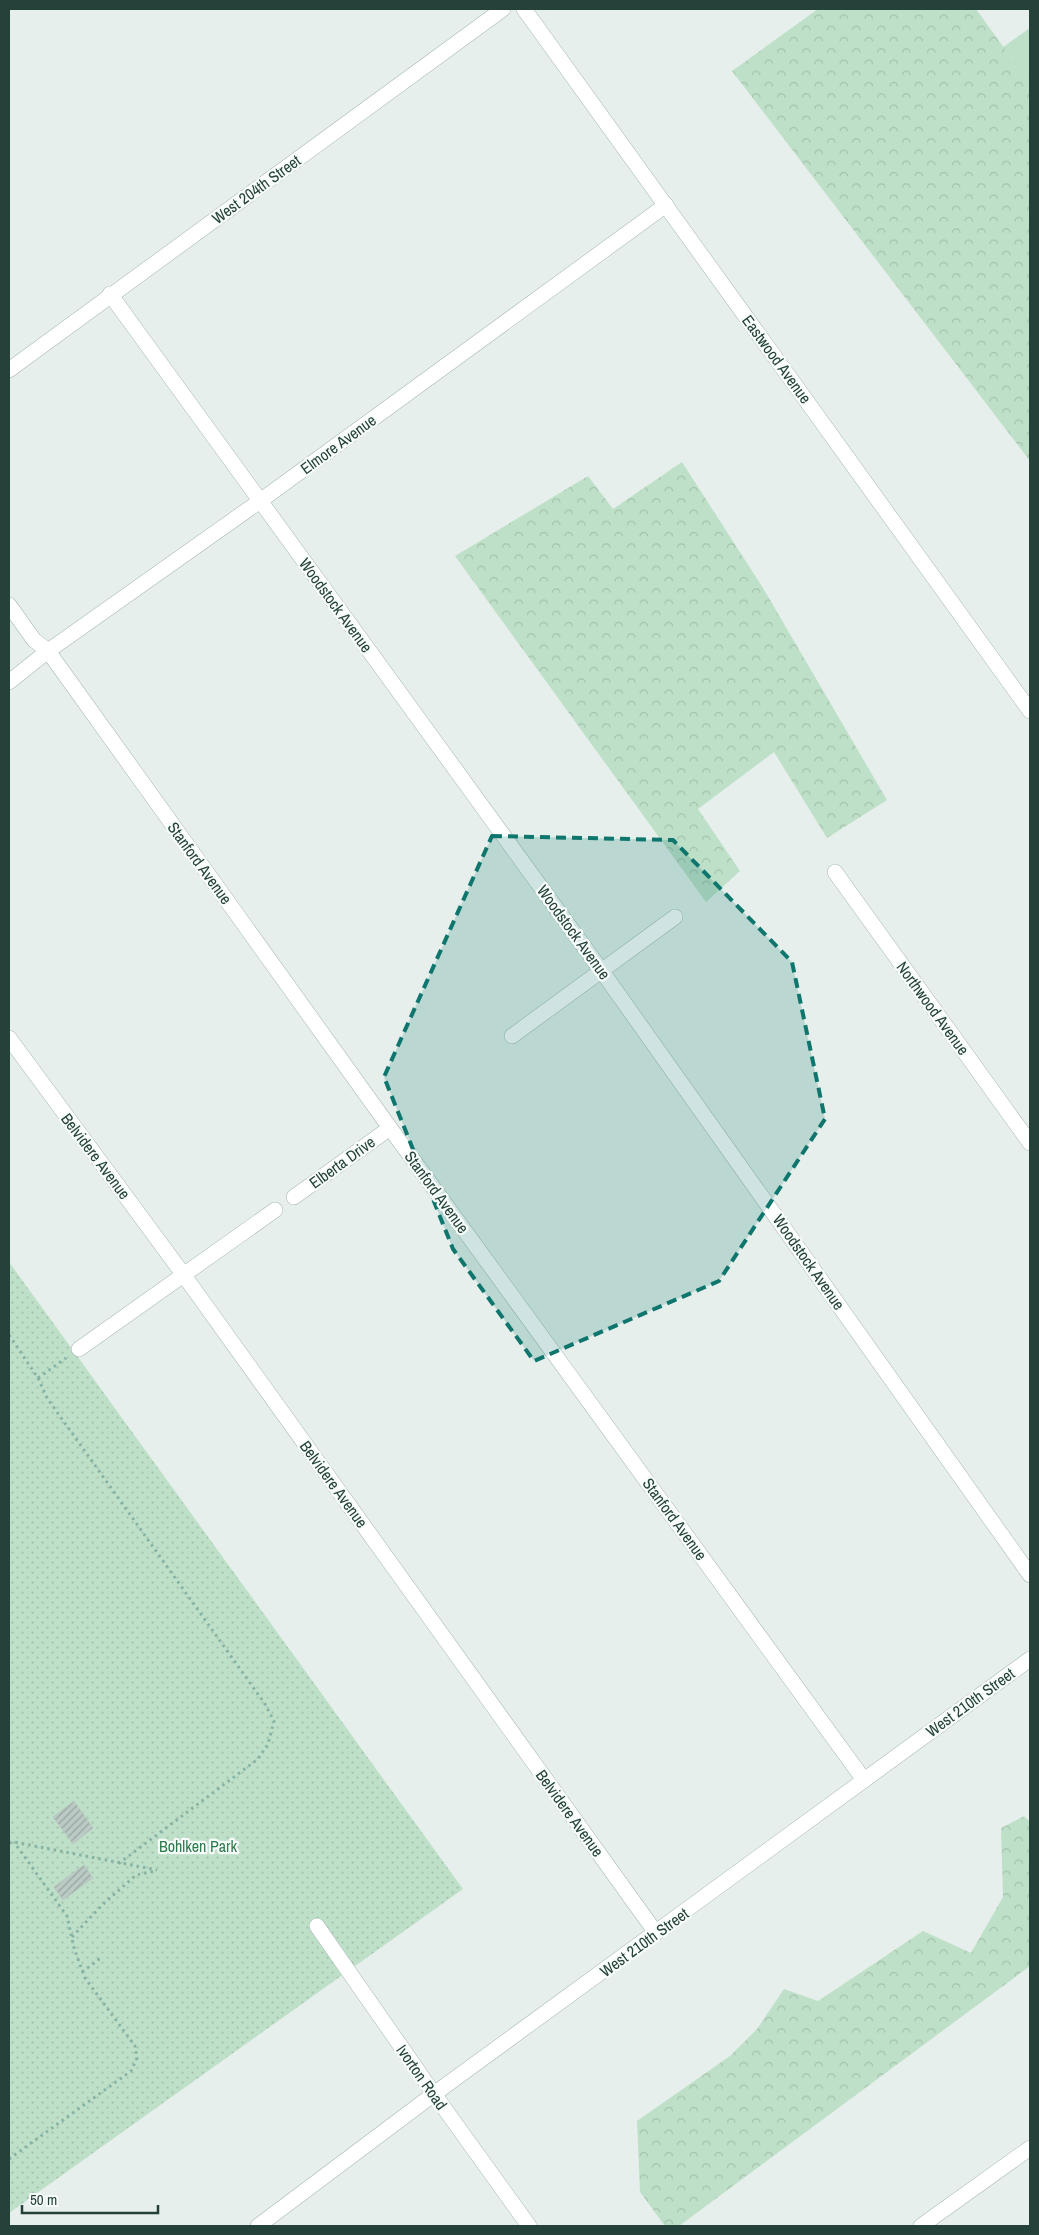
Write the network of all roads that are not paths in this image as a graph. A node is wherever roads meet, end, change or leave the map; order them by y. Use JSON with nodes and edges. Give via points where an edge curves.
{"nodes":[{"id":1,"x":504,"y":9,"type":"edge"},
{"id":2,"x":524,"y":9,"type":"edge"},
{"id":3,"x":666,"y":205,"type":"junction"},
{"id":4,"x":110,"y":294,"type":"junction"},
{"id":5,"x":9,"y":370,"type":"edge"},
{"id":6,"x":260,"y":501,"type":"junction"},
{"id":7,"x":9,"y":605,"type":"edge"},
{"id":8,"x":48,"y":651,"type":"junction"},
{"id":9,"x":9,"y":682,"type":"edge"},
{"id":10,"x":1030,"y":711,"type":"edge"},
{"id":11,"x":835,"y":872,"type":"dead end"},
{"id":12,"x":675,"y":917,"type":"dead end"},
{"id":13,"x":601,"y":970,"type":"junction"},
{"id":14,"x":512,"y":1036,"type":"dead end"},
{"id":15,"x":9,"y":1038,"type":"edge"},
{"id":16,"x":390,"y":1128,"type":"junction"},
{"id":17,"x":1030,"y":1143,"type":"edge"},
{"id":18,"x":294,"y":1197,"type":"dead end"},
{"id":19,"x":275,"y":1210,"type":"dead end"},
{"id":20,"x":184,"y":1274,"type":"junction"},
{"id":21,"x":79,"y":1349,"type":"road end"},
{"id":22,"x":1030,"y":1575,"type":"edge"},
{"id":23,"x":1030,"y":1658,"type":"edge"},
{"id":24,"x":864,"y":1780,"type":"junction"},
{"id":25,"x":318,"y":1926,"type":"dead end"},
{"id":26,"x":656,"y":1933,"type":"junction"},
{"id":27,"x":434,"y":2094,"type":"junction"},
{"id":28,"x":1030,"y":2148,"type":"edge"},
{"id":29,"x":258,"y":2226,"type":"edge"},
{"id":30,"x":529,"y":2226,"type":"edge"},
{"id":31,"x":921,"y":2226,"type":"edge"}],
"edges":[{"from":1,"to":4,"type":"street","name":"West 204th Street"},
{"from":2,"to":3,"type":"street","name":"Eastwood Avenue"},
{"from":3,"to":6,"type":"street","name":"Elmore Avenue"},
{"from":3,"to":10,"type":"street","name":"Eastwood Avenue"},
{"from":4,"to":5,"type":"street","name":"West 204th Street"},
{"from":4,"to":6,"type":"street","name":"Woodstock Avenue"},
{"from":6,"to":8,"type":"street","name":"Elmore Avenue"},
{"from":6,"to":13,"type":"street","name":"Woodstock Avenue"},
{"from":7,"to":8,"type":"street","name":"Stanford Avenue","via":[[34,640]]},
{"from":8,"to":9,"type":"street","name":"Elmore Avenue"},
{"from":8,"to":16,"type":"street","name":"Stanford Avenue"},
{"from":11,"to":17,"type":"street","name":"Northwood Avenue"},
{"from":12,"to":13,"type":"street"},
{"from":13,"to":14,"type":"street"},
{"from":13,"to":22,"type":"street","name":"Woodstock Avenue"},
{"from":15,"to":20,"type":"street","name":"Belvidere Avenue"},
{"from":16,"to":18,"type":"street","name":"Elberta Drive"},
{"from":16,"to":24,"type":"street","name":"Stanford Avenue"},
{"from":19,"to":20,"type":"street"},
{"from":20,"to":21,"type":"street"},
{"from":20,"to":26,"type":"street","name":"Belvidere Avenue"},
{"from":23,"to":24,"type":"street","name":"West 210th Street"},
{"from":24,"to":26,"type":"street","name":"West 210th Street"},
{"from":25,"to":27,"type":"street","name":"Ivorton Road"},
{"from":26,"to":27,"type":"street","name":"West 210th Street"},
{"from":27,"to":29,"type":"street","name":"West 210th Street"},
{"from":27,"to":30,"type":"street","name":"Ivorton Road"},
{"from":28,"to":31,"type":"street"}]}
